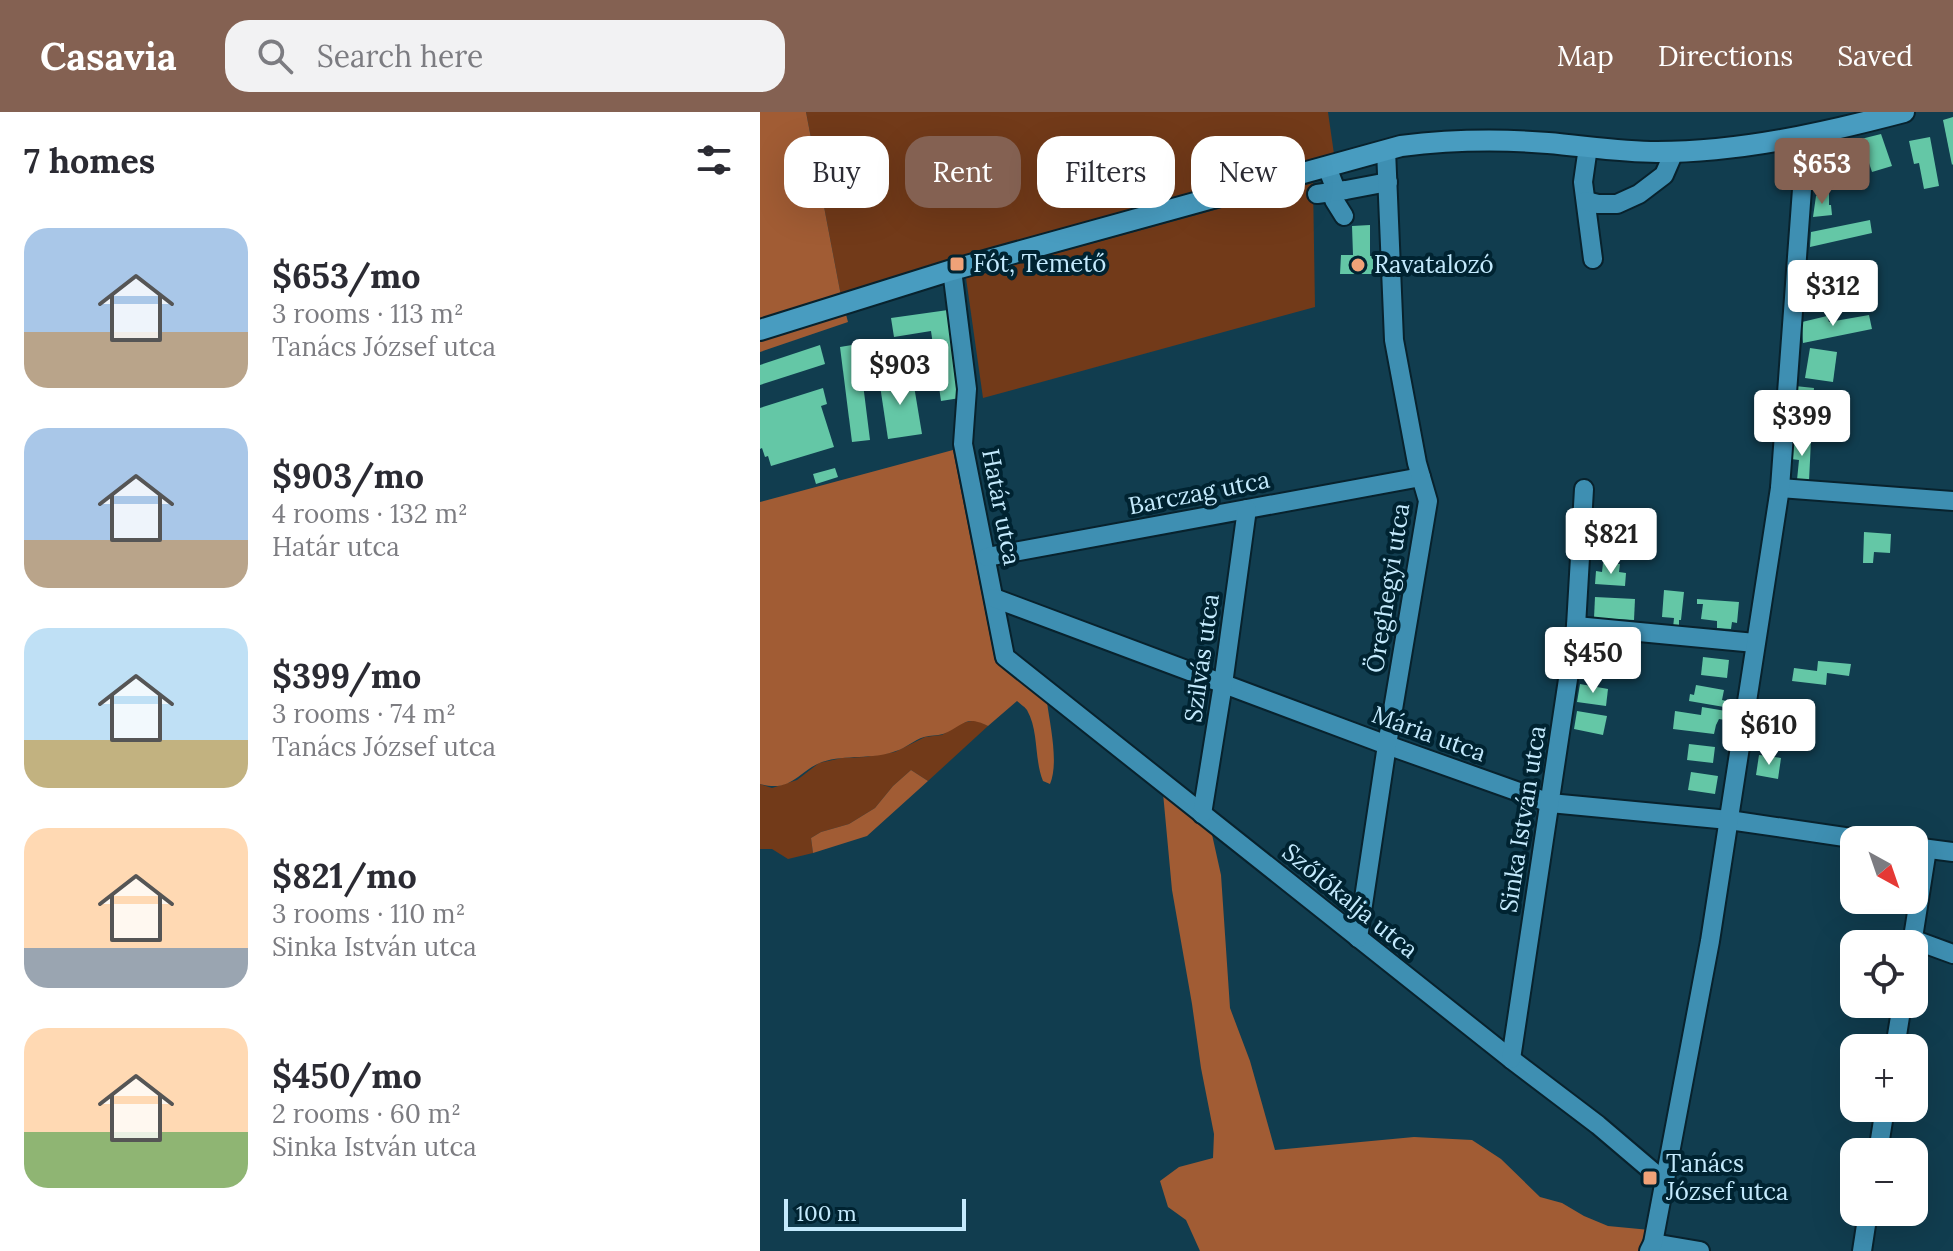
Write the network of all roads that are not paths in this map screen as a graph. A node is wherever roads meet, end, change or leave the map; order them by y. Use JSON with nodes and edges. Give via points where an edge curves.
{"nodes":[{"id":1,"x":1904,"y":112,"type":"edge"},
{"id":2,"x":1806,"y":135,"type":"junction"},
{"id":3,"x":1588,"y":147,"type":"junction"},
{"id":4,"x":1386,"y":150,"type":"junction"},
{"id":5,"x":1674,"y":152,"type":"junction"},
{"id":6,"x":1327,"y":167,"type":"junction"},
{"id":7,"x":1388,"y":182,"type":"junction"},
{"id":8,"x":1325,"y":193,"type":"junction"},
{"id":9,"x":1586,"y":201,"type":"junction"},
{"id":10,"x":1344,"y":216,"type":"dead end"},
{"id":11,"x":1593,"y":259,"type":"dead end"},
{"id":12,"x":952,"y":270,"type":"junction"},
{"id":13,"x":760,"y":330,"type":"edge"},
{"id":14,"x":1421,"y":477,"type":"junction"},
{"id":15,"x":1780,"y":488,"type":"junction"},
{"id":16,"x":1584,"y":489,"type":"dead end"},
{"id":17,"x":1953,"y":501,"type":"edge"},
{"id":18,"x":1247,"y":509,"type":"junction"},
{"id":19,"x":987,"y":557,"type":"junction"},
{"id":20,"x":994,"y":598,"type":"junction"},
{"id":21,"x":1576,"y":626,"type":"junction"},
{"id":22,"x":1755,"y":643,"type":"junction"},
{"id":23,"x":1005,"y":657,"type":"joint"},
{"id":24,"x":1223,"y":684,"type":"junction"},
{"id":25,"x":1387,"y":745,"type":"junction"},
{"id":26,"x":1550,"y":803,"type":"junction"},
{"id":27,"x":1202,"y":814,"type":"junction"},
{"id":28,"x":1729,"y":820,"type":"junction"},
{"id":29,"x":1840,"y":836,"type":"edge"},
{"id":30,"x":1928,"y":849,"type":"edge"},
{"id":31,"x":1953,"y":852,"type":"edge"},
{"id":32,"x":1358,"y":938,"type":"junction"},
{"id":33,"x":1928,"y":947,"type":"edge"},
{"id":34,"x":1953,"y":954,"type":"edge"},
{"id":35,"x":1511,"y":1059,"type":"junction"},
{"id":36,"x":1665,"y":1182,"type":"junction"},
{"id":37,"x":1866,"y":1226,"type":"edge"},
{"id":38,"x":1651,"y":1247,"type":"edge"},
{"id":39,"x":1700,"y":1251,"type":"edge"},
{"id":40,"x":1862,"y":1251,"type":"edge"}],
"edges":[{"from":1,"to":2,"type":"main road"},
{"from":2,"to":5,"type":"main road"},
{"from":2,"to":15,"type":"street"},
{"from":3,"to":4,"type":"main road","via":[[1455,140]]},
{"from":3,"to":5,"type":"main road"},
{"from":3,"to":9,"type":"street"},
{"from":4,"to":6,"type":"main road"},
{"from":4,"to":7,"type":"street","name":"Öreghegyi utca"},
{"from":5,"to":9,"type":"street","via":[[1664,175],[1639,194],[1617,204]]},
{"from":6,"to":8,"type":"street","via":[[1334,185]]},
{"from":6,"to":12,"type":"main road"},
{"from":7,"to":8,"type":"street"},
{"from":7,"to":14,"type":"street","name":"Öreghegyi utca","via":[[1394,340]]},
{"from":8,"to":10,"type":"street"},
{"from":9,"to":11,"type":"street"},
{"from":12,"to":13,"type":"main road"},
{"from":12,"to":19,"type":"street","name":"Határ utca","via":[[967,389],[963,444]]},
{"from":14,"to":18,"type":"street","name":"Barczag utca"},
{"from":14,"to":25,"type":"street","name":"Öreghegyi utca","via":[[1428,501]]},
{"from":15,"to":17,"type":"street"},
{"from":15,"to":22,"type":"street"},
{"from":16,"to":21,"type":"street","name":"Sinka István utca"},
{"from":18,"to":19,"type":"street","name":"Barczag utca"},
{"from":18,"to":24,"type":"street","name":"Szilvás utca"},
{"from":19,"to":20,"type":"street","name":"Határ utca"},
{"from":20,"to":23,"type":"street","name":"Határ utca"},
{"from":20,"to":24,"type":"street","name":"Mária utca"},
{"from":21,"to":22,"type":"street"},
{"from":21,"to":26,"type":"street","name":"Sinka István utca"},
{"from":22,"to":28,"type":"street"},
{"from":23,"to":27,"type":"street","name":"Szőlőkalja utca"},
{"from":24,"to":25,"type":"street","name":"Mária utca"},
{"from":24,"to":27,"type":"street","name":"Szilvás utca"},
{"from":25,"to":26,"type":"street","name":"Mária utca"},
{"from":25,"to":32,"type":"street","name":"Öreghegyi utca"},
{"from":26,"to":28,"type":"street","name":"Mária utca"},
{"from":26,"to":35,"type":"street","name":"Sinka István utca"},
{"from":27,"to":32,"type":"street","name":"Szőlőkalja utca"},
{"from":28,"to":29,"type":"street","name":"Mária utca"},
{"from":28,"to":36,"type":"street"},
{"from":30,"to":31,"type":"street"},
{"from":32,"to":35,"type":"street","name":"Szőlőkalja utca"},
{"from":33,"to":34,"type":"street"},
{"from":35,"to":36,"type":"street","name":"Szőlőkalja utca"},
{"from":36,"to":38,"type":"street"},
{"from":37,"to":40,"type":"street"},
{"from":38,"to":39,"type":"street"}]}
